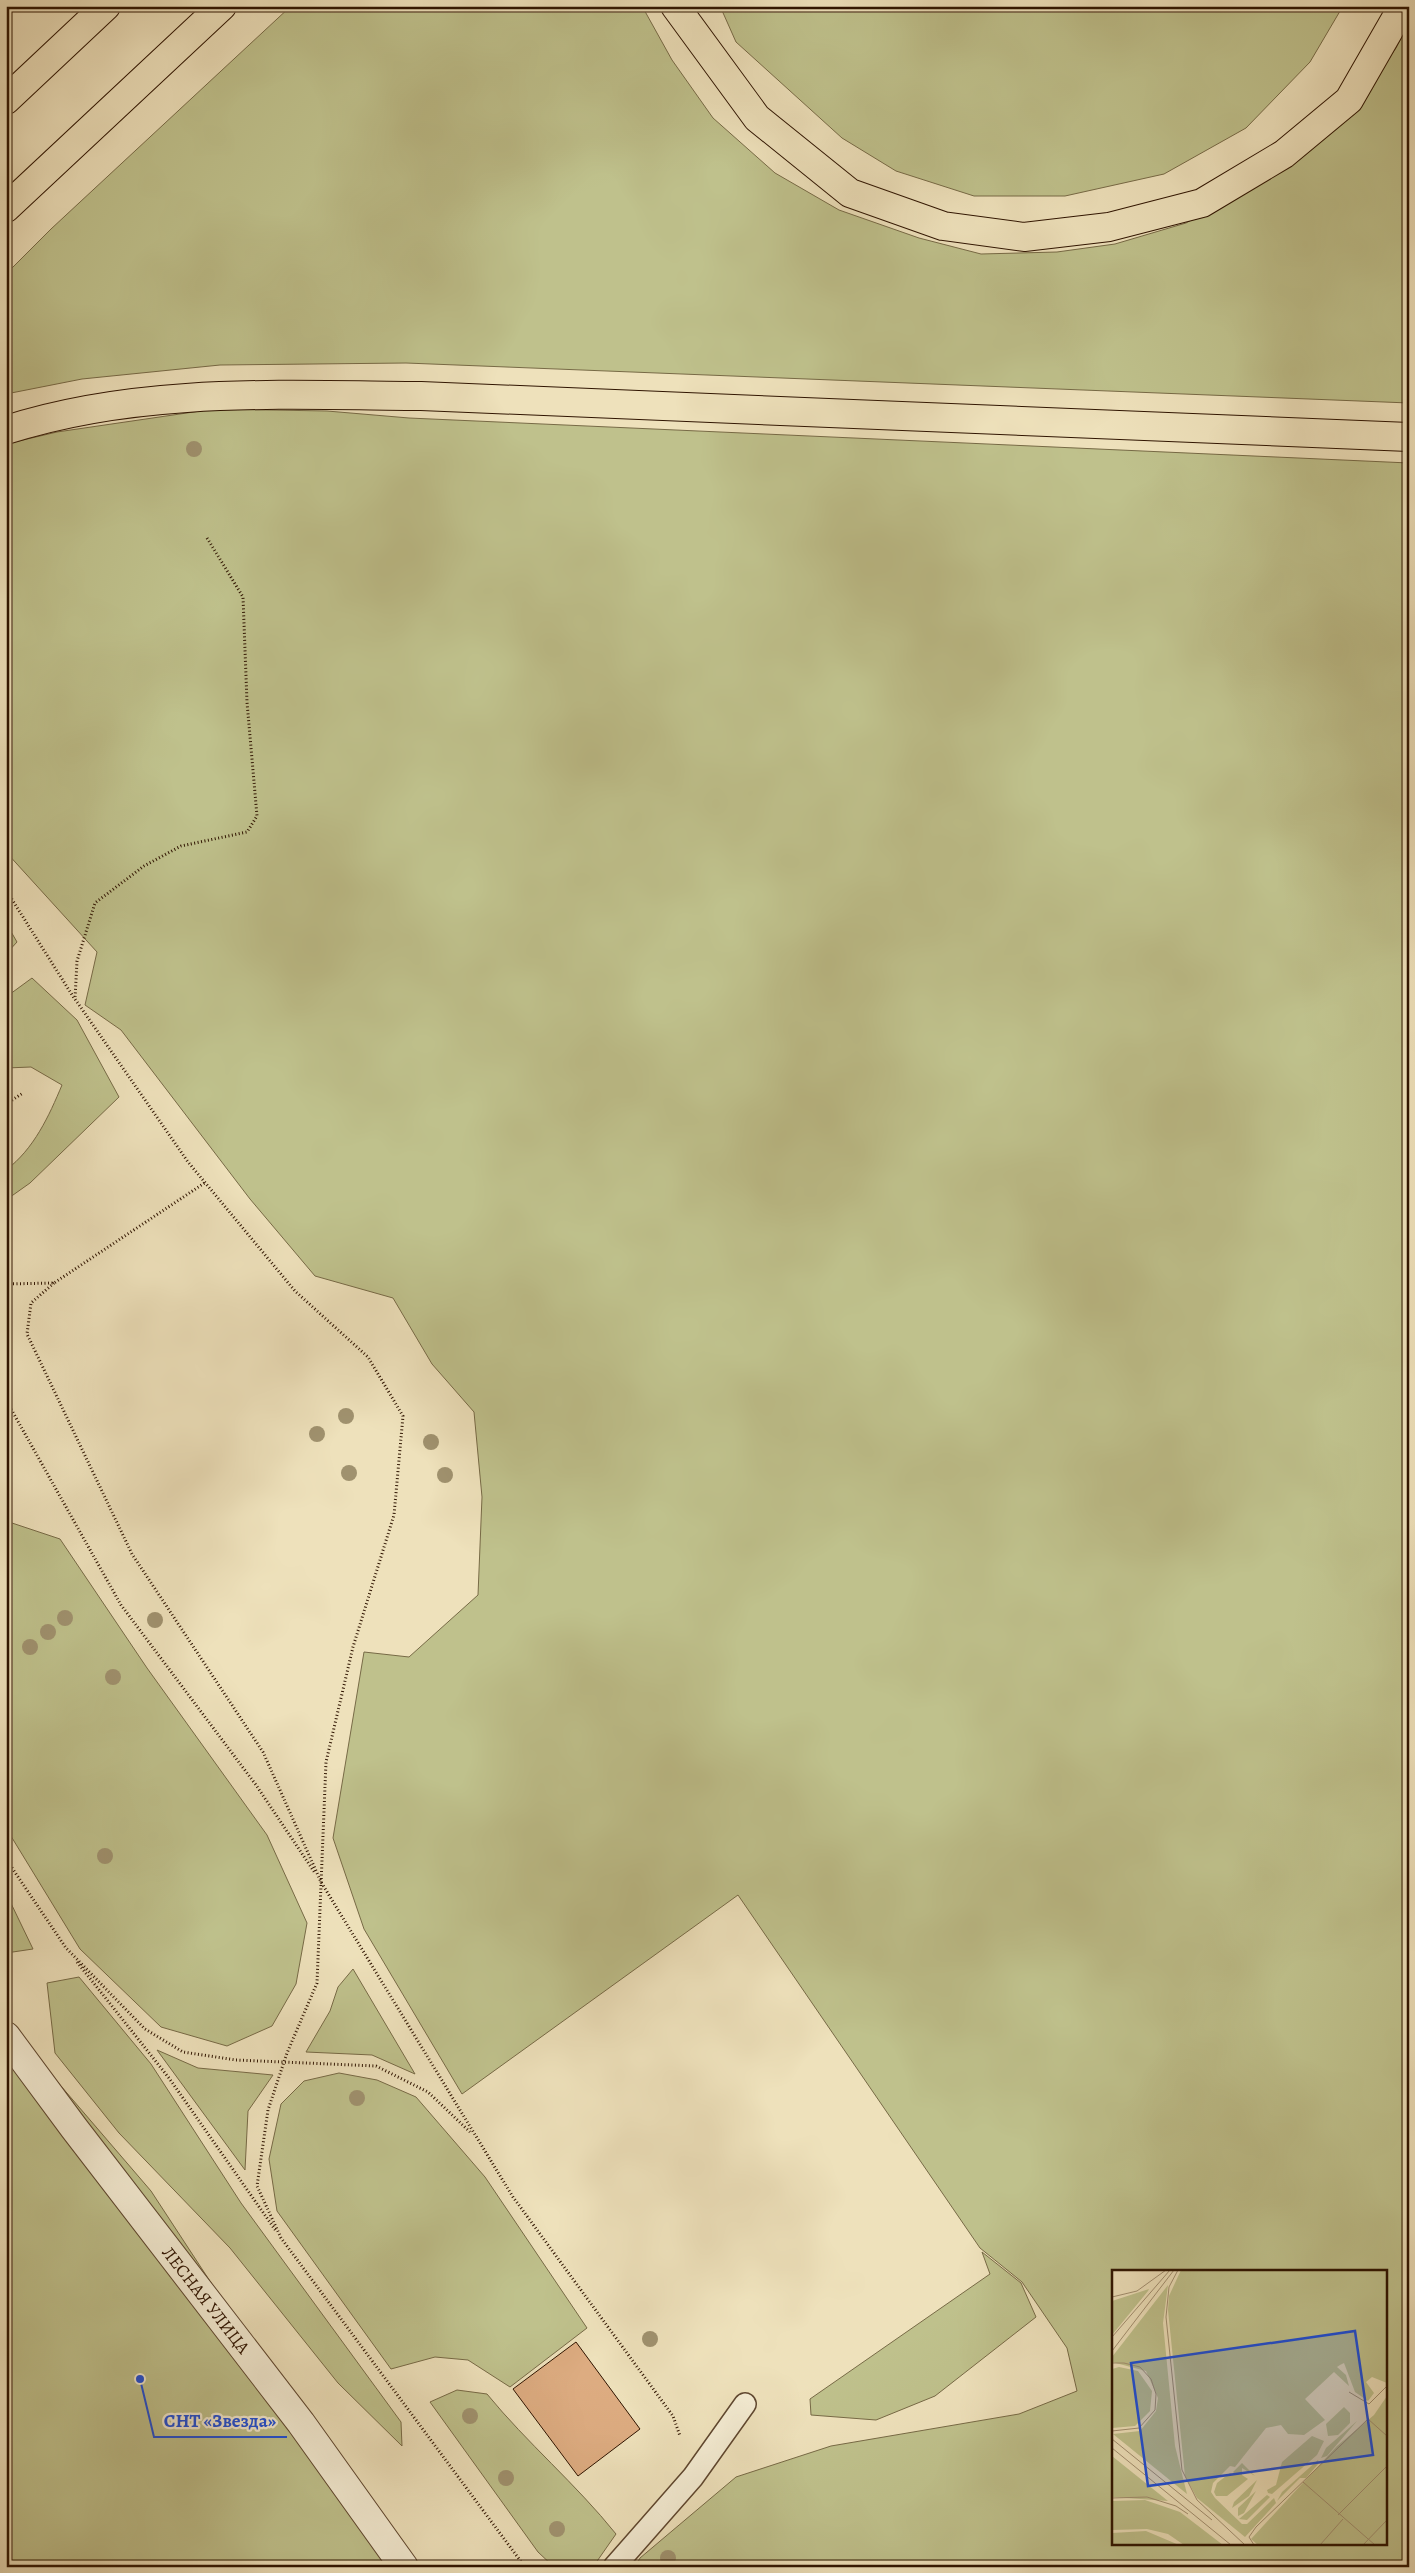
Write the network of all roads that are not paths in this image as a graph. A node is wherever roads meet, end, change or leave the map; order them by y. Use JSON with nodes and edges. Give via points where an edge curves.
{"nodes":[{"id":1,"x":106,"y":6,"type":"edge"},
{"id":2,"x":222,"y":6,"type":"edge"},
{"id":3,"x":675,"y":6,"type":"edge"},
{"id":4,"x":1403,"y":6,"type":"edge"},
{"id":5,"x":6,"y":100,"type":"edge"},
{"id":6,"x":6,"y":208,"type":"edge"},
{"id":7,"x":6,"y":430,"type":"edge"},
{"id":8,"x":1409,"y":437,"type":"edge"},
{"id":9,"x":6,"y":2036,"type":"edge"},
{"id":10,"x":745,"y":2404,"type":"dead end"},
{"id":11,"x":404,"y":2567,"type":"edge"},
{"id":12,"x":614,"y":2567,"type":"edge"}],
"edges":[{"from":1,"to":5,"type":"main road"},
{"from":2,"to":6,"type":"main road"},
{"from":3,"to":4,"type":"main road","via":[[757,118],[850,193],[943,226],[1024,237],[1110,227],[1202,203],[1284,154],[1349,100]]},
{"from":7,"to":8,"type":"main road","via":[[37,420],[132,402],[274,395],[421,396]]},
{"from":9,"to":11,"type":"street","name":"ЛЕСНАЯ УЛИЦА","via":[[300,2423]]},
{"from":10,"to":12,"type":"lane","via":[[683,2488]]}]}
